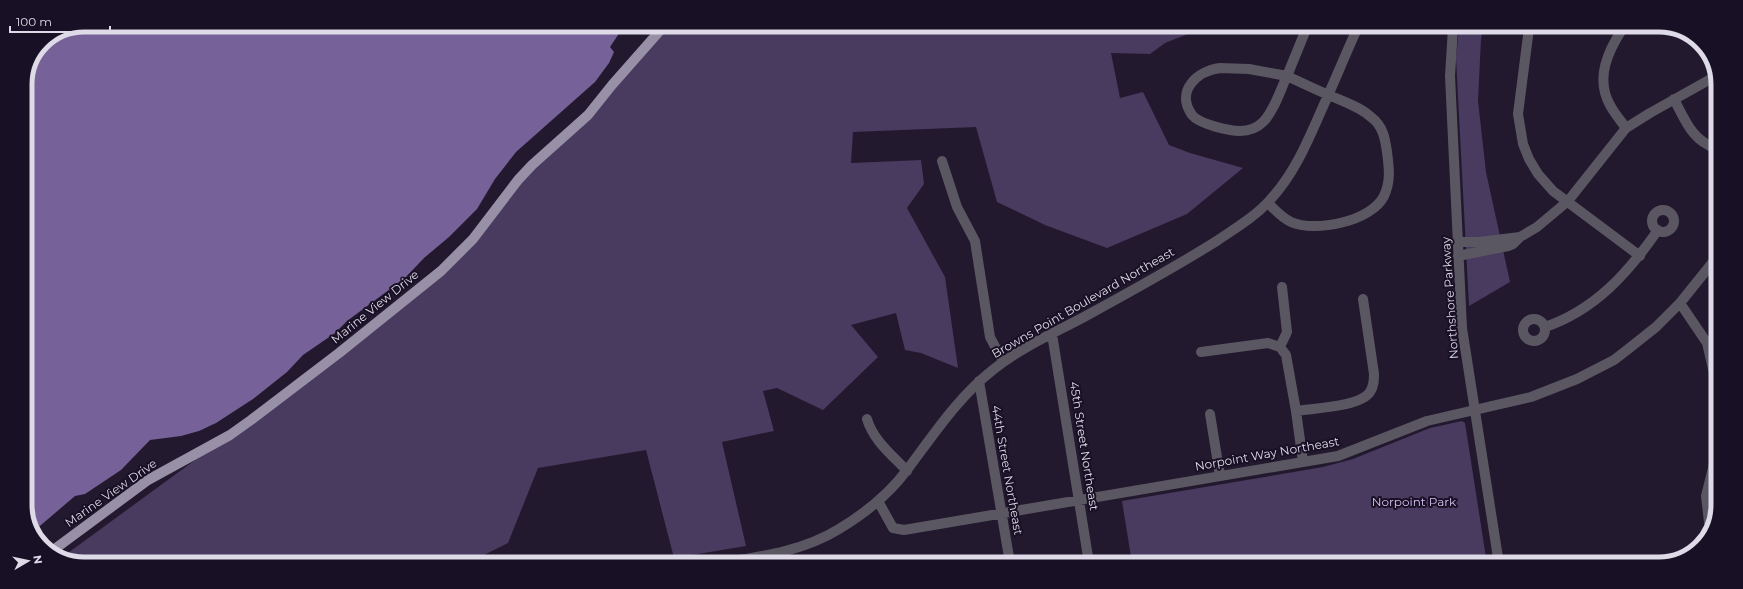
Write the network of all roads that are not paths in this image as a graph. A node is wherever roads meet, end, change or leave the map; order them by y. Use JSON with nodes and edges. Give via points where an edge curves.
{"nodes":[{"id":1,"x":659,"y":32,"type":"edge"},
{"id":2,"x":1304,"y":32,"type":"edge"},
{"id":3,"x":1356,"y":32,"type":"edge"},
{"id":4,"x":1452,"y":32,"type":"edge"},
{"id":5,"x":1528,"y":32,"type":"edge"},
{"id":6,"x":1621,"y":32,"type":"edge"},
{"id":7,"x":1287,"y":76,"type":"junction"},
{"id":8,"x":1711,"y":79,"type":"edge"},
{"id":9,"x":1328,"y":95,"type":"junction"},
{"id":10,"x":1674,"y":99,"type":"junction"},
{"id":11,"x":1626,"y":128,"type":"junction"},
{"id":12,"x":1711,"y":146,"type":"edge"},
{"id":13,"x":942,"y":161,"type":"dead end"},
{"id":14,"x":1568,"y":201,"type":"junction"},
{"id":15,"x":1268,"y":202,"type":"junction"},
{"id":16,"x":1658,"y":230,"type":"dead end"},
{"id":17,"x":1520,"y":237,"type":"junction"},
{"id":18,"x":1458,"y":242,"type":"junction"},
{"id":19,"x":1458,"y":256,"type":"junction"},
{"id":20,"x":1640,"y":256,"type":"junction"},
{"id":21,"x":1711,"y":265,"type":"edge"},
{"id":22,"x":1282,"y":287,"type":"dead end"},
{"id":23,"x":1363,"y":299,"type":"dead end"},
{"id":24,"x":1680,"y":304,"type":"junction"},
{"id":25,"x":1545,"y":327,"type":"dead end"},
{"id":26,"x":1052,"y":334,"type":"junction"},
{"id":27,"x":1711,"y":339,"type":"edge"},
{"id":28,"x":1280,"y":347,"type":"junction"},
{"id":29,"x":1201,"y":352,"type":"dead end"},
{"id":30,"x":1003,"y":362,"type":"junction"},
{"id":31,"x":979,"y":381,"type":"junction"},
{"id":32,"x":1475,"y":410,"type":"junction"},
{"id":33,"x":1296,"y":411,"type":"junction"},
{"id":34,"x":1210,"y":414,"type":"dead end"},
{"id":35,"x":867,"y":419,"type":"dead end"},
{"id":36,"x":1303,"y":462,"type":"junction"},
{"id":37,"x":906,"y":471,"type":"junction"},
{"id":38,"x":1220,"y":476,"type":"junction"},
{"id":39,"x":1711,"y":476,"type":"edge"},
{"id":40,"x":1080,"y":500,"type":"junction"},
{"id":41,"x":878,"y":501,"type":"junction"},
{"id":42,"x":1001,"y":513,"type":"junction"},
{"id":43,"x":1709,"y":519,"type":"edge"},
{"id":44,"x":56,"y":548,"type":"edge"},
{"id":45,"x":782,"y":557,"type":"edge"},
{"id":46,"x":1009,"y":557,"type":"edge"},
{"id":47,"x":1089,"y":557,"type":"edge"},
{"id":48,"x":1498,"y":557,"type":"edge"}],
"edges":[{"from":1,"to":44,"type":"main road","name":"Marine View Drive","via":[[588,116],[518,180],[473,238],[441,271],[246,424],[148,480]]},
{"from":2,"to":7,"type":"street"},
{"from":3,"to":9,"type":"street","name":"Browns Point Boulevard Northeast"},
{"from":4,"to":18,"type":"street","name":"Northshore Parkway","via":[[1450,76]]},
{"from":5,"to":14,"type":"street","via":[[1518,114],[1523,144],[1538,174],[1553,191]]},
{"from":6,"to":11,"type":"street","via":[[1607,56],[1604,81],[1609,104]]},
{"from":7,"to":7,"type":"street","via":[[1249,68],[1214,69],[1194,80],[1187,91],[1187,102],[1193,116],[1202,122],[1234,131],[1252,129],[1267,117]]},
{"from":7,"to":9,"type":"street"},
{"from":8,"to":10,"type":"street"},
{"from":9,"to":15,"type":"street","name":"Browns Point Boulevard Northeast","via":[[1299,160]]},
{"from":9,"to":15,"type":"street","via":[[1365,112],[1379,125],[1384,135],[1389,172],[1384,197],[1372,210],[1360,217],[1345,222],[1314,226],[1291,222]]},
{"from":10,"to":11,"type":"street"},
{"from":10,"to":12,"type":"street","via":[[1694,134]]},
{"from":11,"to":14,"type":"street"},
{"from":13,"to":30,"type":"street","via":[[957,207],[975,241],[990,337]]},
{"from":14,"to":17,"type":"street","via":[[1538,227]]},
{"from":14,"to":20,"type":"street"},
{"from":15,"to":26,"type":"street","name":"Browns Point Boulevard Northeast","via":[[1243,223],[1143,286]]},
{"from":16,"to":20,"type":"street"},
{"from":17,"to":18,"type":"street"},
{"from":17,"to":19,"type":"street","via":[[1508,246]]},
{"from":18,"to":19,"type":"street","name":"Northshore Parkway"},
{"from":19,"to":32,"type":"street","name":"Northshore Parkway","via":[[1462,328]]},
{"from":20,"to":25,"type":"street","via":[[1622,277],[1595,301],[1572,316]]},
{"from":21,"to":24,"type":"street","name":"Norpoint Way Northeast"},
{"from":22,"to":28,"type":"street","via":[[1287,332]]},
{"from":23,"to":33,"type":"street","via":[[1374,385],[1367,395],[1358,401]]},
{"from":24,"to":27,"type":"street"},
{"from":24,"to":32,"type":"street","name":"Norpoint Way Northeast","via":[[1643,338],[1597,370],[1531,397]]},
{"from":26,"to":30,"type":"street","name":"Browns Point Boulevard Northeast"},
{"from":26,"to":40,"type":"street","name":"45th Street Northeast"},
{"from":28,"to":29,"type":"street","via":[[1268,343]]},
{"from":28,"to":33,"type":"street","via":[[1286,355]]},
{"from":30,"to":31,"type":"street","name":"Browns Point Boulevard Northeast"},
{"from":31,"to":37,"type":"street","name":"Browns Point Boulevard Northeast","via":[[946,418]]},
{"from":31,"to":42,"type":"street","name":"44th Street Northeast"},
{"from":32,"to":36,"type":"street","name":"Norpoint Way Northeast","via":[[1427,420],[1338,456]]},
{"from":32,"to":48,"type":"street","name":"Northshore Parkway"},
{"from":33,"to":36,"type":"street"},
{"from":34,"to":38,"type":"street"},
{"from":35,"to":37,"type":"street","via":[[878,441]]},
{"from":36,"to":38,"type":"street","name":"Norpoint Way Northeast"},
{"from":37,"to":41,"type":"street","name":"Browns Point Boulevard Northeast"},
{"from":38,"to":40,"type":"street","name":"Norpoint Way Northeast"},
{"from":39,"to":43,"type":"street","via":[[1706,496]]},
{"from":40,"to":42,"type":"street","name":"Norpoint Way Northeast"},
{"from":40,"to":47,"type":"street","name":"45th Street Northeast"},
{"from":41,"to":42,"type":"street","name":"Norpoint Way Northeast","via":[[889,524],[898,530]]},
{"from":41,"to":45,"type":"street","name":"Browns Point Boulevard Northeast","via":[[837,531]]},
{"from":42,"to":46,"type":"street","name":"44th Street Northeast"}]}
